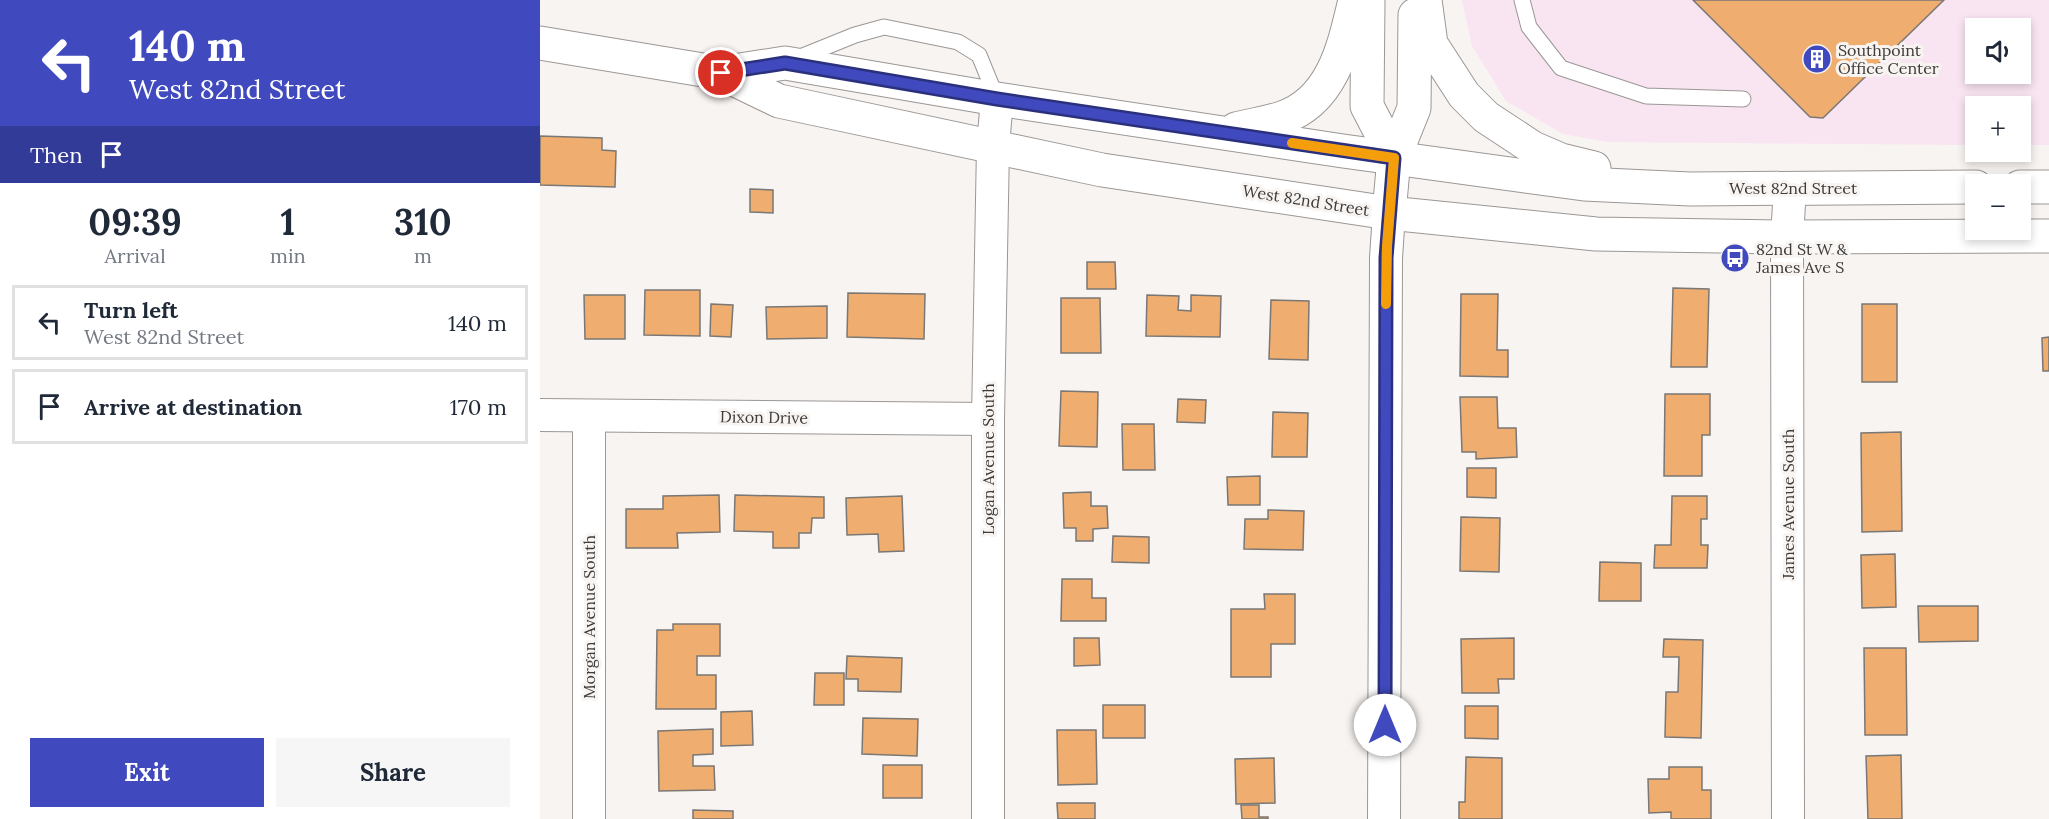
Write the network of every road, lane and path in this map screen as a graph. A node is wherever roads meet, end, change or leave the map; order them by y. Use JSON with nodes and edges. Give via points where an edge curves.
{"nodes":[{"id":1,"x":1355,"y":0,"type":"edge"},
{"id":2,"x":1368,"y":0,"type":"edge"},
{"id":3,"x":1416,"y":0,"type":"edge"},
{"id":4,"x":1425,"y":0,"type":"edge"},
{"id":5,"x":1522,"y":0,"type":"edge"},
{"id":6,"x":540,"y":43,"type":"edge"},
{"id":7,"x":785,"y":63,"type":"junction"},
{"id":8,"x":721,"y":73,"type":"junction"},
{"id":9,"x":997,"y":99,"type":"junction"},
{"id":10,"x":1743,"y":99,"type":"dead end"},
{"id":11,"x":1222,"y":133,"type":"junction"},
{"id":12,"x":993,"y":146,"type":"junction"},
{"id":13,"x":1394,"y":158,"type":"junction"},
{"id":14,"x":2049,"y":186,"type":"edge"},
{"id":15,"x":1965,"y":187,"type":"edge"},
{"id":16,"x":2031,"y":187,"type":"edge"},
{"id":17,"x":1790,"y":188,"type":"junction"},
{"id":18,"x":1689,"y":189,"type":"junction"},
{"id":19,"x":1389,"y":213,"type":"junction"},
{"id":20,"x":2049,"y":236,"type":"edge"},
{"id":21,"x":1787,"y":237,"type":"junction"},
{"id":22,"x":540,"y":415,"type":"edge"},
{"id":23,"x":589,"y":416,"type":"junction"},
{"id":24,"x":988,"y":419,"type":"junction"},
{"id":25,"x":589,"y":819,"type":"edge"},
{"id":26,"x":988,"y":819,"type":"edge"},
{"id":27,"x":1384,"y":819,"type":"edge"},
{"id":28,"x":1788,"y":819,"type":"edge"}],
"edges":[{"from":1,"to":11,"type":"street","via":[[1343,51],[1320,92],[1283,118]]},
{"from":2,"to":13,"type":"street","via":[[1367,106]]},
{"from":3,"to":13,"type":"street","via":[[1414,108]]},
{"from":4,"to":18,"type":"street","via":[[1431,44],[1464,95],[1508,133],[1561,160]]},
{"from":5,"to":10,"type":"lane","via":[[1529,27],[1561,69],[1646,96]]},
{"from":6,"to":8,"type":"street","name":"West 82nd Street"},
{"from":7,"to":8,"type":"street","name":"West 82nd Street"},
{"from":7,"to":9,"type":"street","name":"West 82nd Street"},
{"from":7,"to":9,"type":"lane","via":[[884,27],[958,42],[979,55]]},
{"from":8,"to":12,"type":"street","name":"West 82nd Street","via":[[779,101]]},
{"from":9,"to":11,"type":"street","name":"West 82nd Street"},
{"from":9,"to":12,"type":"street","name":"Logan Avenue South"},
{"from":11,"to":13,"type":"street","name":"West 82nd Street"},
{"from":12,"to":19,"type":"street","name":"West 82nd Street","via":[[1102,170]]},
{"from":12,"to":24,"type":"street","name":"Logan Avenue South"},
{"from":13,"to":18,"type":"street","name":"West 82nd Street","via":[[1584,184]]},
{"from":13,"to":19,"type":"street"},
{"from":14,"to":16,"type":"street"},
{"from":15,"to":17,"type":"street","name":"West 82nd Street"},
{"from":17,"to":18,"type":"street","name":"West 82nd Street"},
{"from":17,"to":21,"type":"street","name":"James Avenue South"},
{"from":19,"to":21,"type":"street","name":"West 82nd Street","via":[[1596,234]]},
{"from":19,"to":27,"type":"street"},
{"from":20,"to":21,"type":"street","name":"West 82nd Street"},
{"from":21,"to":28,"type":"street","name":"James Avenue South"},
{"from":22,"to":23,"type":"street","name":"Dixon Drive"},
{"from":23,"to":24,"type":"street","name":"Dixon Drive"},
{"from":23,"to":25,"type":"street","name":"Morgan Avenue South"},
{"from":24,"to":26,"type":"street","name":"Logan Avenue South"}]}
